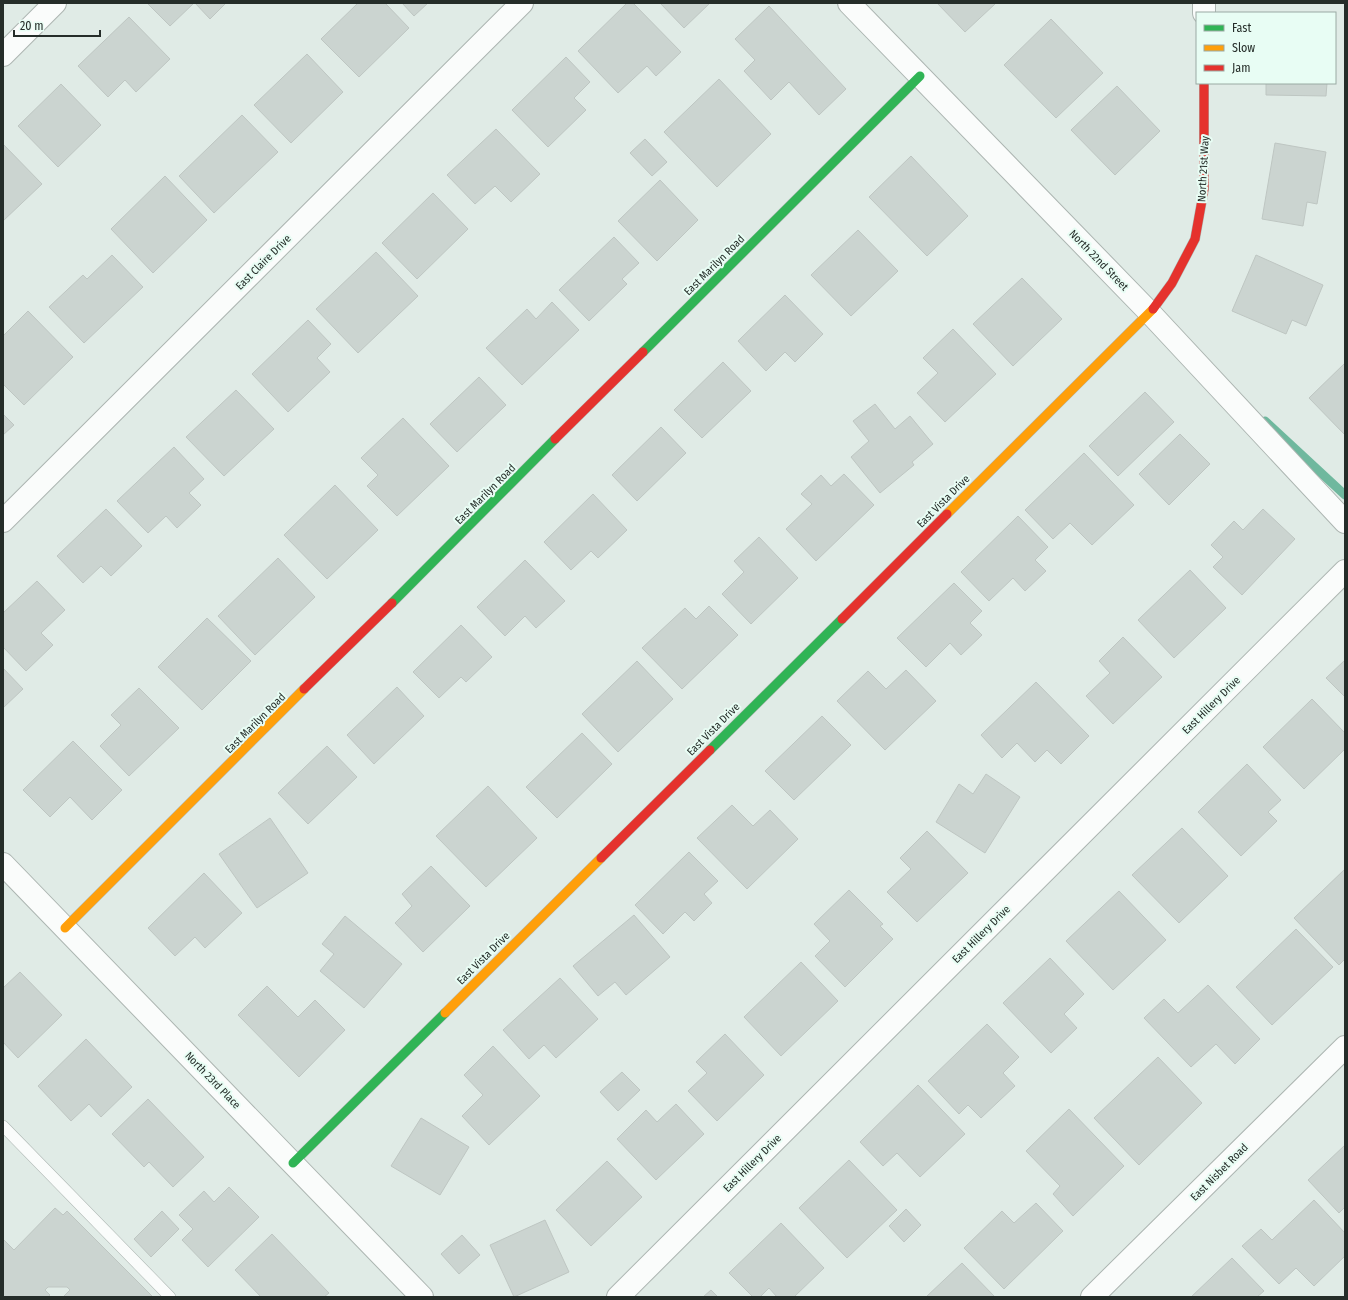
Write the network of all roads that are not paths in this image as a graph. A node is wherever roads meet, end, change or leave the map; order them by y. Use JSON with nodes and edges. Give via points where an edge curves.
{"nodes":[{"id":1,"x":56,"y":3,"type":"edge"},
{"id":2,"x":522,"y":3,"type":"edge"},
{"id":3,"x":849,"y":3,"type":"edge"},
{"id":4,"x":3,"y":55,"type":"edge"},
{"id":5,"x":920,"y":76,"type":"junction"},
{"id":6,"x":1204,"y":84,"type":"edge"},
{"id":7,"x":1150,"y":313,"type":"junction"},
{"id":8,"x":3,"y":521,"type":"edge"},
{"id":9,"x":1345,"y":522,"type":"edge"},
{"id":10,"x":1345,"y":571,"type":"edge"},
{"id":11,"x":3,"y":864,"type":"edge"},
{"id":12,"x":65,"y":928,"type":"junction"},
{"id":13,"x":1345,"y":1047,"type":"edge"},
{"id":14,"x":3,"y":1126,"type":"edge"},
{"id":15,"x":293,"y":1163,"type":"junction"},
{"id":16,"x":170,"y":1297,"type":"edge"},
{"id":17,"x":422,"y":1297,"type":"edge"},
{"id":18,"x":618,"y":1297,"type":"edge"},
{"id":19,"x":1092,"y":1297,"type":"edge"}],
"edges":[{"from":1,"to":4,"type":"street"},
{"from":2,"to":8,"type":"street","name":"East Claire Drive"},
{"from":3,"to":5,"type":"street","name":"North 22nd Street"},
{"from":5,"to":7,"type":"street","name":"North 22nd Street"},
{"from":5,"to":12,"type":"street","name":"East Marilyn Road"},
{"from":6,"to":7,"type":"street","name":"North 21st Way","via":[[1204,189],[1196,239],[1172,283]]},
{"from":7,"to":9,"type":"street","name":"North 22nd Street"},
{"from":7,"to":15,"type":"street","name":"East Vista Drive"},
{"from":10,"to":18,"type":"street","name":"East Hillery Drive"},
{"from":11,"to":12,"type":"street","name":"North 23rd Place"},
{"from":12,"to":15,"type":"street","name":"North 23rd Place"},
{"from":13,"to":19,"type":"street","name":"East Nisbet Road"},
{"from":14,"to":16,"type":"lane"},
{"from":15,"to":17,"type":"street","name":"North 23rd Place"}]}
